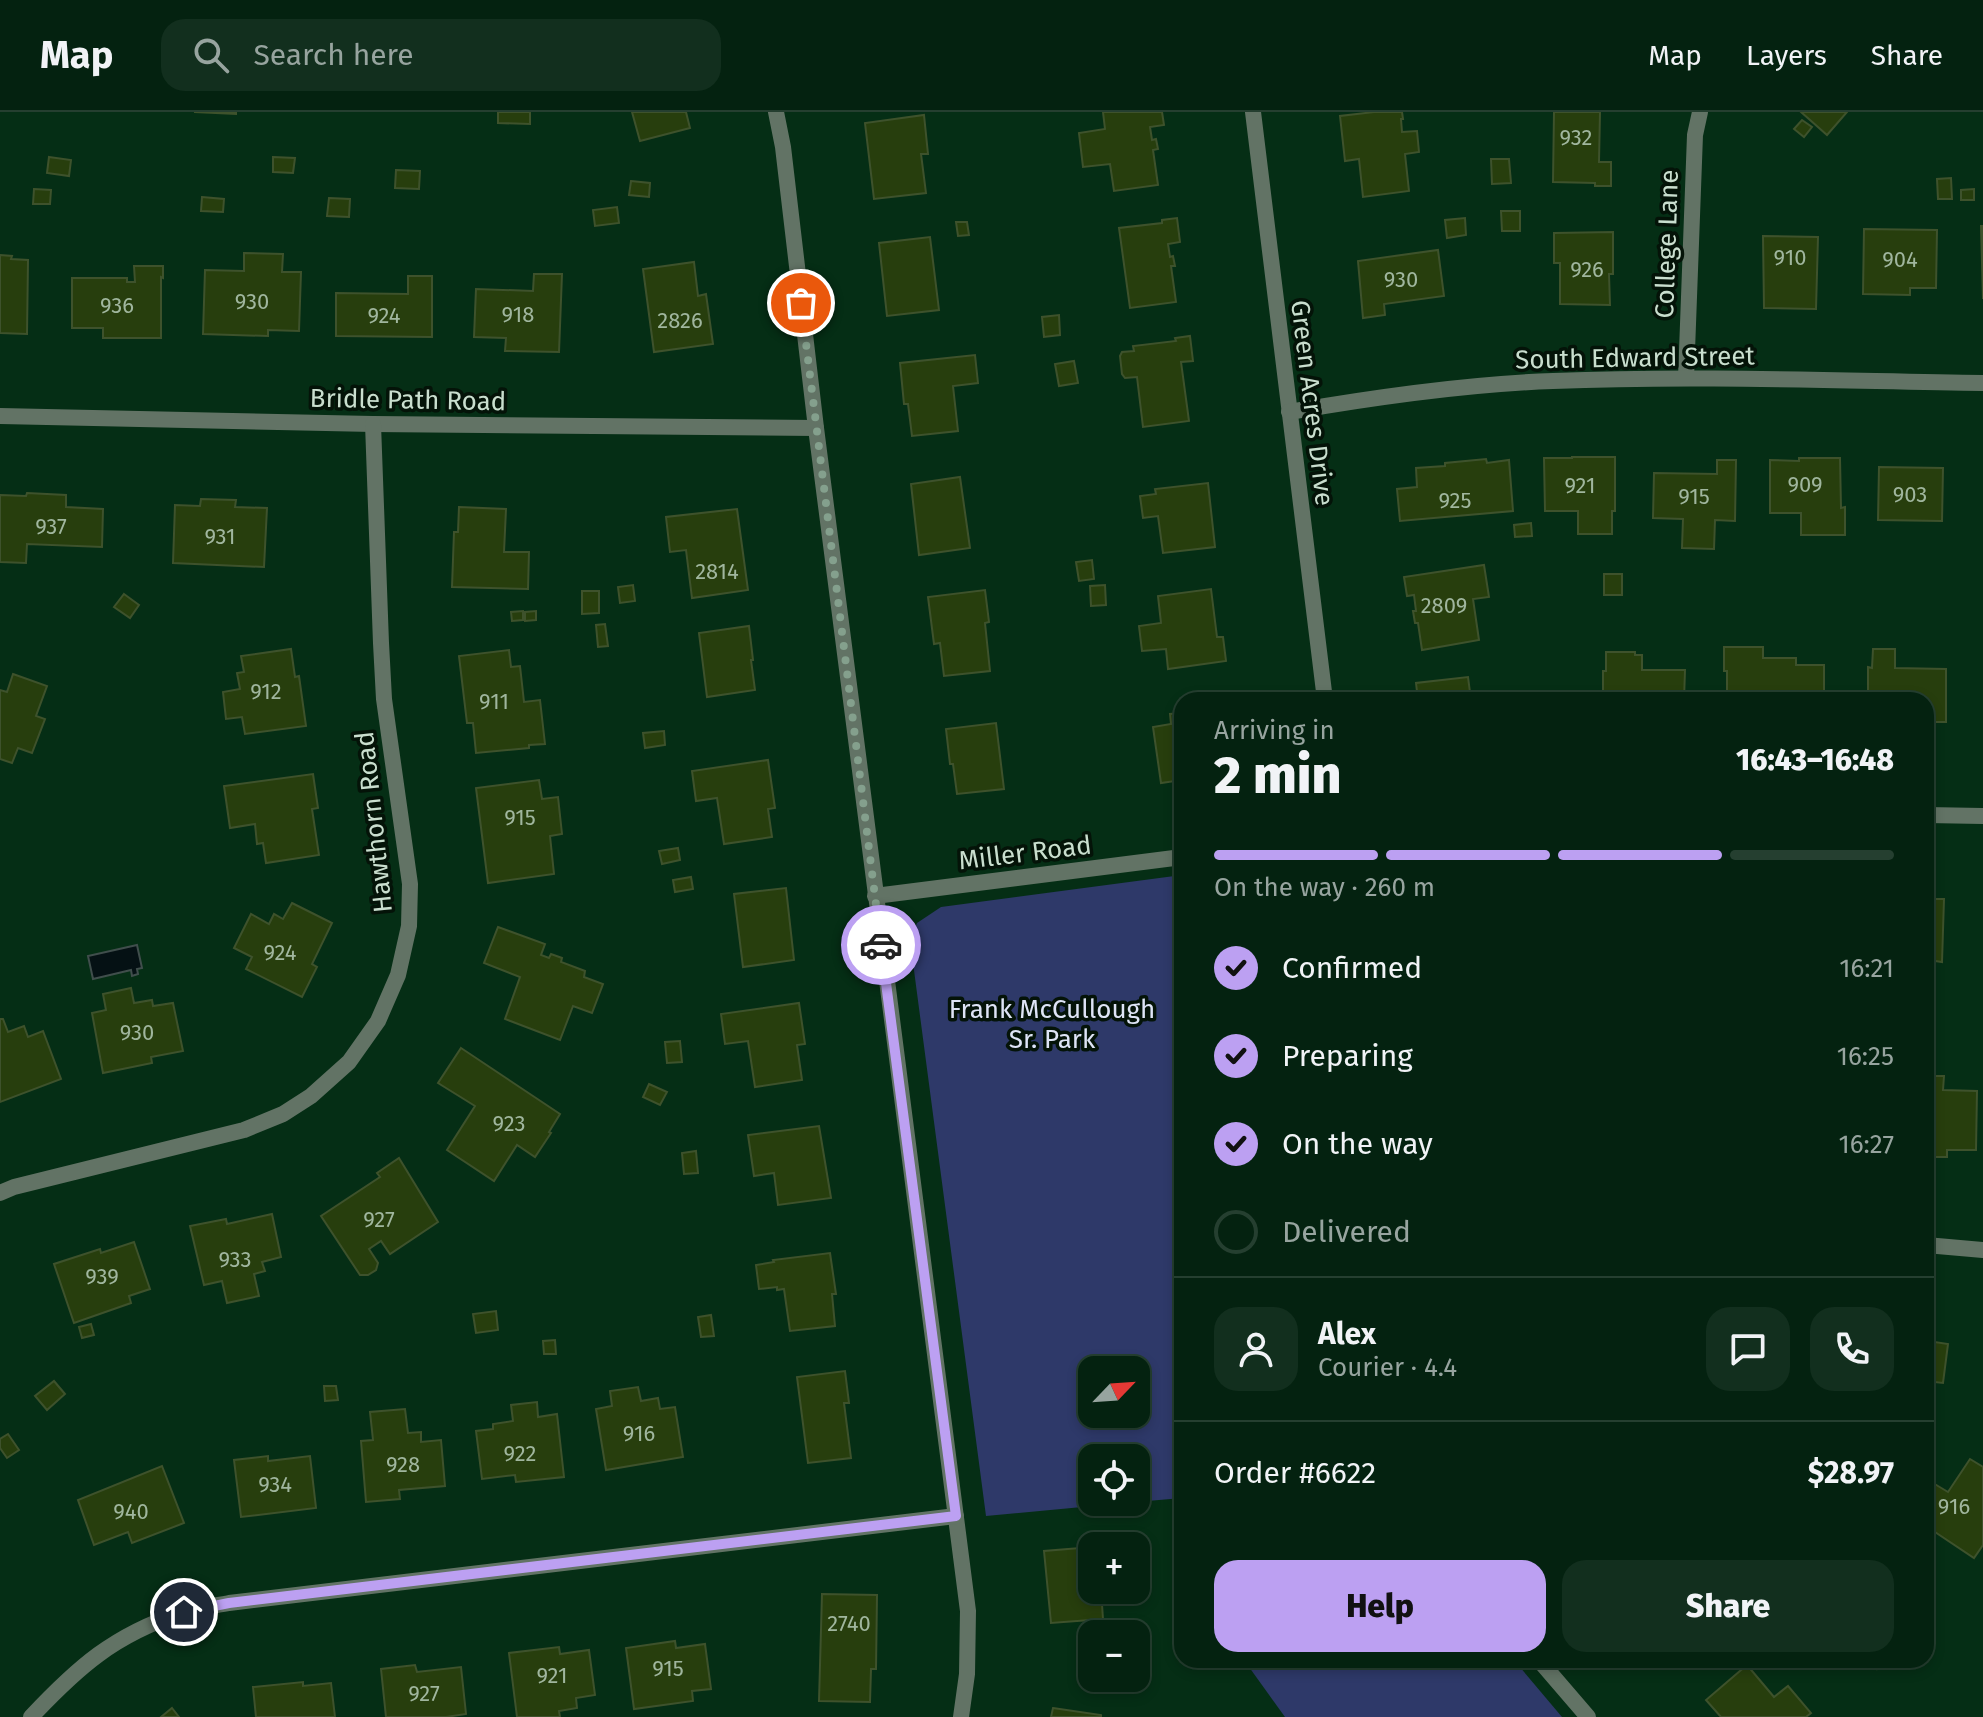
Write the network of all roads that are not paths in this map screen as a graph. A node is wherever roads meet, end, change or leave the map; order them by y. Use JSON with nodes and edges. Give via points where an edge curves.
{"nodes":[{"id":1,"x":776,"y":112,"type":"edge"},
{"id":2,"x":1253,"y":112,"type":"edge"},
{"id":3,"x":1700,"y":112,"type":"edge"},
{"id":4,"x":1686,"y":378,"type":"junction"},
{"id":5,"x":1983,"y":383,"type":"edge"},
{"id":6,"x":1289,"y":412,"type":"junction"},
{"id":7,"x":0,"y":416,"type":"edge"},
{"id":8,"x":373,"y":424,"type":"junction"},
{"id":9,"x":816,"y":428,"type":"junction"},
{"id":10,"x":1324,"y":692,"type":"edge"},
{"id":11,"x":1934,"y":815,"type":"edge"},
{"id":12,"x":1983,"y":816,"type":"edge"},
{"id":13,"x":1174,"y":858,"type":"edge"},
{"id":14,"x":875,"y":896,"type":"junction"},
{"id":15,"x":0,"y":1193,"type":"edge"},
{"id":16,"x":1934,"y":1246,"type":"edge"},
{"id":17,"x":1983,"y":1250,"type":"edge"},
{"id":18,"x":956,"y":1516,"type":"junction"},
{"id":19,"x":1546,"y":1668,"type":"edge"},
{"id":20,"x":31,"y":1717,"type":"edge"},
{"id":21,"x":961,"y":1717,"type":"edge"},
{"id":22,"x":1588,"y":1717,"type":"edge"}],
"edges":[{"from":1,"to":9,"type":"street"},
{"from":2,"to":6,"type":"street","name":"Green Acres Drive"},
{"from":3,"to":4,"type":"street","name":"College Lane"},
{"from":4,"to":5,"type":"street","name":"South Edward Street"},
{"from":4,"to":6,"type":"street","name":"South Edward Street","via":[[1486,385]]},
{"from":6,"to":10,"type":"street","name":"Green Acres Drive"},
{"from":7,"to":8,"type":"street","name":"Bridle Path Road"},
{"from":8,"to":9,"type":"street","name":"Bridle Path Road"},
{"from":8,"to":15,"type":"street","name":"Hawthorn Road","via":[[384,699],[410,884],[409,926],[398,975],[378,1021],[349,1062],[283,1114],[244,1130]]},
{"from":9,"to":14,"type":"street"},
{"from":11,"to":12,"type":"street"},
{"from":13,"to":14,"type":"street","name":"Miller Road"},
{"from":14,"to":18,"type":"street"},
{"from":16,"to":17,"type":"street"},
{"from":18,"to":20,"type":"street","via":[[184,1612],[100,1651]]},
{"from":18,"to":21,"type":"street","via":[[968,1611]]},
{"from":19,"to":22,"type":"street"}]}
